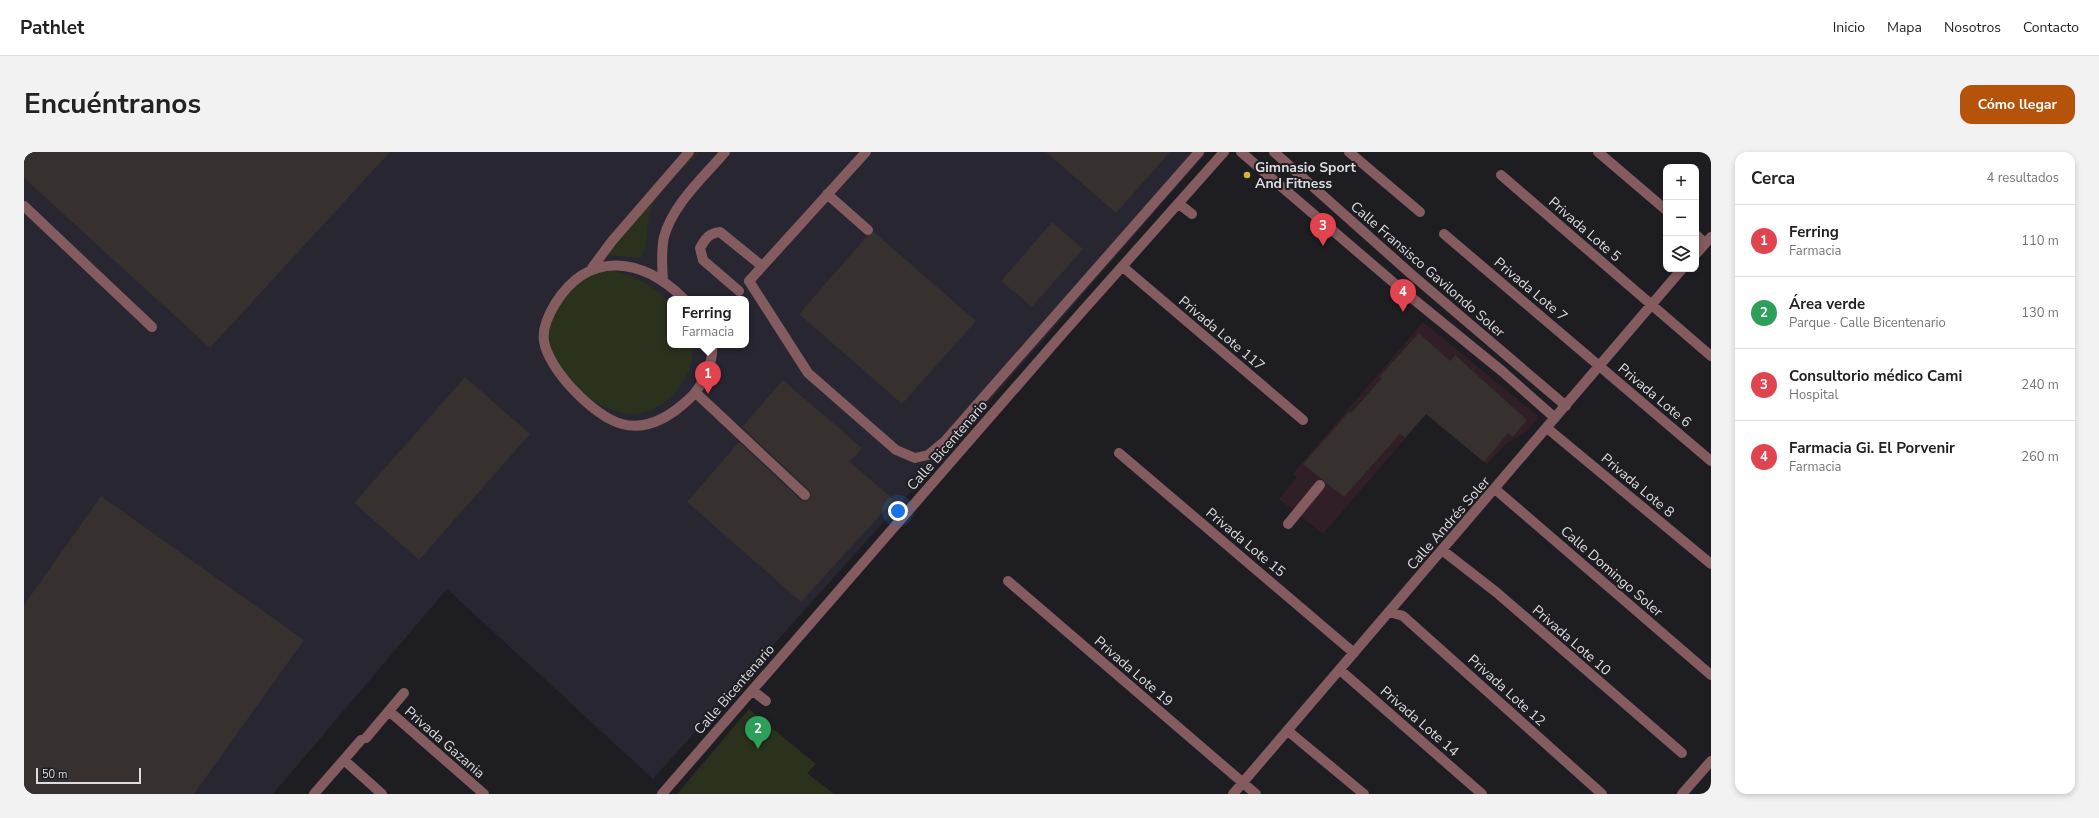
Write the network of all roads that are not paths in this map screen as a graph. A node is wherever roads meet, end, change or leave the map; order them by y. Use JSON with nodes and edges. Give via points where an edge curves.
{"nodes":[{"id":1,"x":689,"y":152,"type":"edge"},
{"id":2,"x":725,"y":152,"type":"edge"},
{"id":3,"x":866,"y":152,"type":"edge"},
{"id":4,"x":1199,"y":152,"type":"edge"},
{"id":5,"x":1224,"y":152,"type":"edge"},
{"id":6,"x":1241,"y":152,"type":"edge"},
{"id":7,"x":1274,"y":152,"type":"edge"},
{"id":8,"x":1349,"y":152,"type":"edge"},
{"id":9,"x":1598,"y":152,"type":"edge"},
{"id":10,"x":1501,"y":175,"type":"dead end"},
{"id":11,"x":827,"y":194,"type":"junction"},
{"id":12,"x":1179,"y":204,"type":"junction"},
{"id":13,"x":24,"y":206,"type":"edge"},
{"id":14,"x":1663,"y":207,"type":"edge"},
{"id":15,"x":1420,"y":212,"type":"dead end"},
{"id":16,"x":1192,"y":214,"type":"dead end"},
{"id":17,"x":868,"y":230,"type":"dead end"},
{"id":18,"x":1444,"y":234,"type":"dead end"},
{"id":19,"x":1698,"y":236,"type":"edge"},
{"id":20,"x":1708,"y":240,"type":"edge"},
{"id":21,"x":1699,"y":250,"type":"edge"},
{"id":22,"x":762,"y":266,"type":"junction"},
{"id":23,"x":1123,"y":267,"type":"junction"},
{"id":24,"x":592,"y":268,"type":"junction"},
{"id":25,"x":1679,"y":272,"type":"edge"},
{"id":26,"x":1411,"y":274,"type":"junction"},
{"id":27,"x":663,"y":281,"type":"junction"},
{"id":28,"x":749,"y":281,"type":"junction"},
{"id":29,"x":1401,"y":289,"type":"junction"},
{"id":30,"x":739,"y":291,"type":"junction"},
{"id":31,"x":680,"y":296,"type":"edge"},
{"id":32,"x":735,"y":296,"type":"edge"},
{"id":33,"x":1651,"y":304,"type":"junction"},
{"id":34,"x":152,"y":327,"type":"dead end"},
{"id":35,"x":712,"y":348,"type":"edge"},
{"id":36,"x":1711,"y":356,"type":"edge"},
{"id":37,"x":1600,"y":366,"type":"junction"},
{"id":38,"x":696,"y":393,"type":"junction"},
{"id":39,"x":1566,"y":406,"type":"junction"},
{"id":40,"x":1555,"y":418,"type":"junction"},
{"id":41,"x":1303,"y":420,"type":"dead end"},
{"id":42,"x":1547,"y":428,"type":"junction"},
{"id":43,"x":1119,"y":453,"type":"dead end"},
{"id":44,"x":1711,"y":461,"type":"edge"},
{"id":45,"x":1320,"y":485,"type":"dead end"},
{"id":46,"x":1495,"y":488,"type":"junction"},
{"id":47,"x":805,"y":495,"type":"dead end"},
{"id":48,"x":1288,"y":524,"type":"dead end"},
{"id":49,"x":1442,"y":550,"type":"junction"},
{"id":50,"x":1711,"y":564,"type":"edge"},
{"id":51,"x":1008,"y":581,"type":"dead end"},
{"id":52,"x":1390,"y":612,"type":"junction"},
{"id":53,"x":1354,"y":653,"type":"junction"},
{"id":54,"x":1340,"y":670,"type":"junction"},
{"id":55,"x":1711,"y":675,"type":"edge"},
{"id":56,"x":752,"y":690,"type":"junction"},
{"id":57,"x":404,"y":693,"type":"dead end"},
{"id":58,"x":766,"y":701,"type":"dead end"},
{"id":59,"x":388,"y":711,"type":"junction"},
{"id":60,"x":1288,"y":731,"type":"junction"},
{"id":61,"x":1682,"y":753,"type":"dead end"},
{"id":62,"x":344,"y":760,"type":"junction"},
{"id":63,"x":1711,"y":761,"type":"edge"},
{"id":64,"x":1243,"y":782,"type":"junction"},
{"id":65,"x":1684,"y":793,"type":"edge"},
{"id":66,"x":314,"y":794,"type":"edge"},
{"id":67,"x":382,"y":794,"type":"edge"},
{"id":68,"x":484,"y":794,"type":"edge"},
{"id":69,"x":662,"y":794,"type":"edge"},
{"id":70,"x":1233,"y":794,"type":"edge"},
{"id":71,"x":1256,"y":794,"type":"edge"},
{"id":72,"x":1364,"y":794,"type":"edge"},
{"id":73,"x":1482,"y":794,"type":"edge"},
{"id":74,"x":1602,"y":794,"type":"edge"}],
"edges":[{"from":1,"to":24,"type":"street"},
{"from":2,"to":27,"type":"street","via":[[684,199],[670,221],[664,239]]},
{"from":3,"to":11,"type":"street"},
{"from":4,"to":28,"type":"street","via":[[945,441],[928,454],[915,458],[896,450],[808,373]]},
{"from":5,"to":12,"type":"street","name":"Calle Bicentenario"},
{"from":6,"to":29,"type":"street"},
{"from":7,"to":26,"type":"street","name":"Calle Fransisco Gavilondo Soler"},
{"from":8,"to":15,"type":"street"},
{"from":9,"to":14,"type":"street"},
{"from":10,"to":33,"type":"street","name":"Privada Lote 5"},
{"from":11,"to":17,"type":"street"},
{"from":11,"to":22,"type":"street"},
{"from":12,"to":16,"type":"street"},
{"from":12,"to":23,"type":"street","name":"Calle Bicentenario"},
{"from":13,"to":34,"type":"street"},
{"from":18,"to":37,"type":"street","name":"Privada Lote 7"},
{"from":19,"to":20,"type":"street"},
{"from":20,"to":21,"type":"street"},
{"from":22,"to":28,"type":"street"},
{"from":22,"to":30,"type":"street","via":[[720,232],[712,233],[704,240],[700,248],[703,260]]},
{"from":23,"to":41,"type":"street","name":"Privada Lote 117"},
{"from":23,"to":56,"type":"street","name":"Calle Bicentenario"},
{"from":24,"to":27,"type":"street","via":[[614,264],[630,266]]},
{"from":24,"to":38,"type":"street","via":[[578,278],[555,303],[546,322],[543,339],[548,357],[562,378],[606,417],[622,424],[644,425],[665,419]]},
{"from":25,"to":33,"type":"street","name":"Calle Andrés Soler"},
{"from":26,"to":29,"type":"street"},
{"from":26,"to":39,"type":"street","name":"Calle Fransisco Gavilondo Soler"},
{"from":27,"to":31,"type":"street"},
{"from":28,"to":30,"type":"street"},
{"from":29,"to":40,"type":"street"},
{"from":30,"to":32,"type":"street"},
{"from":33,"to":36,"type":"street","name":"Privada Lote 5"},
{"from":33,"to":37,"type":"street","name":"Calle Andrés Soler"},
{"from":35,"to":38,"type":"street","via":[[710,364]]},
{"from":37,"to":39,"type":"street","name":"Calle Andrés Soler"},
{"from":37,"to":44,"type":"street","name":"Privada Lote 6"},
{"from":38,"to":47,"type":"street"},
{"from":39,"to":40,"type":"street","name":"Calle Andrés Soler"},
{"from":40,"to":42,"type":"street","name":"Calle Andrés Soler"},
{"from":42,"to":46,"type":"street","name":"Calle Andrés Soler"},
{"from":42,"to":50,"type":"street","name":"Privada Lote 8"},
{"from":43,"to":53,"type":"street","name":"Privada Lote 15"},
{"from":45,"to":48,"type":"street"},
{"from":46,"to":49,"type":"street","name":"Calle Andrés Soler"},
{"from":46,"to":55,"type":"street","name":"Calle Domingo Soler"},
{"from":49,"to":52,"type":"street","name":"Calle Andrés Soler"},
{"from":49,"to":61,"type":"street","name":"Privada Lote 10","via":[[1496,592]]},
{"from":51,"to":64,"type":"street","name":"Privada Lote 19"},
{"from":52,"to":53,"type":"street","name":"Calle Andrés Soler"},
{"from":52,"to":74,"type":"street","name":"Privada Lote 12","via":[[1403,616]]},
{"from":53,"to":54,"type":"street","name":"Calle Andrés Soler"},
{"from":54,"to":60,"type":"street","name":"Calle Andrés Soler"},
{"from":54,"to":73,"type":"street","name":"Privada Lote 14"},
{"from":56,"to":58,"type":"street"},
{"from":56,"to":69,"type":"street","name":"Calle Bicentenario"},
{"from":57,"to":59,"type":"street","name":"Privada Gazania"},
{"from":59,"to":62,"type":"street","name":"Privada Gazania"},
{"from":59,"to":68,"type":"street","name":"Privada Gazania"},
{"from":60,"to":64,"type":"street","name":"Calle Andrés Soler"},
{"from":60,"to":72,"type":"street"},
{"from":62,"to":66,"type":"street","name":"Privada Gazania"},
{"from":62,"to":67,"type":"street"},
{"from":63,"to":65,"type":"street"},
{"from":64,"to":70,"type":"street","name":"Calle Andrés Soler"},
{"from":64,"to":71,"type":"street","name":"Privada Lote 19"}]}
